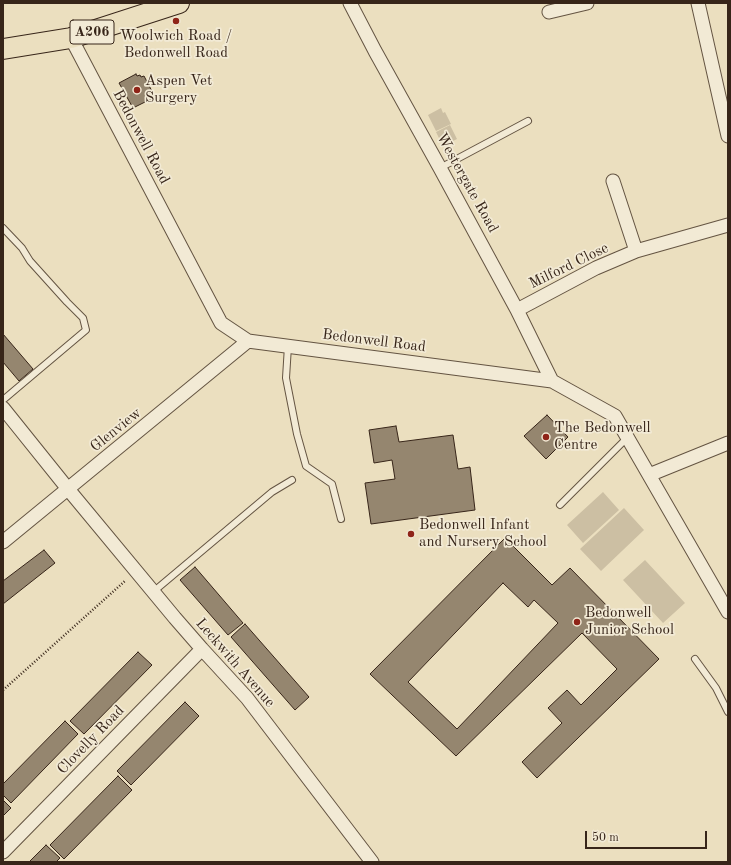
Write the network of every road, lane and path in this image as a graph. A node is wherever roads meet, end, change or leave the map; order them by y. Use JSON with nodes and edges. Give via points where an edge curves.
{"nodes":[{"id":1,"x":179,"y":3,"type":"edge"},
{"id":2,"x":350,"y":3,"type":"edge"},
{"id":3,"x":587,"y":3,"type":"edge"},
{"id":4,"x":698,"y":3,"type":"edge"},
{"id":5,"x":550,"y":12,"type":"dead end"},
{"id":6,"x":72,"y":38,"type":"junction"},
{"id":7,"x":3,"y":49,"type":"edge"},
{"id":8,"x":528,"y":121,"type":"dead end"},
{"id":9,"x":728,"y":136,"type":"edge"},
{"id":10,"x":440,"y":168,"type":"junction"},
{"id":11,"x":613,"y":181,"type":"dead end"},
{"id":12,"x":728,"y":225,"type":"edge"},
{"id":13,"x":3,"y":228,"type":"edge"},
{"id":14,"x":636,"y":251,"type":"junction"},
{"id":15,"x":516,"y":310,"type":"junction"},
{"id":16,"x":248,"y":341,"type":"junction"},
{"id":17,"x":288,"y":346,"type":"junction"},
{"id":18,"x":552,"y":381,"type":"junction"},
{"id":19,"x":3,"y":400,"type":"edge"},
{"id":20,"x":3,"y":408,"type":"edge"},
{"id":21,"x":627,"y":438,"type":"junction"},
{"id":22,"x":728,"y":443,"type":"edge"},
{"id":23,"x":649,"y":475,"type":"junction"},
{"id":24,"x":292,"y":480,"type":"dead end"},
{"id":25,"x":68,"y":489,"type":"junction"},
{"id":26,"x":560,"y":505,"type":"dead end"},
{"id":27,"x":341,"y":519,"type":"dead end"},
{"id":28,"x":3,"y":542,"type":"edge"},
{"id":29,"x":136,"y":571,"type":"junction"},
{"id":30,"x":153,"y":592,"type":"junction"},
{"id":31,"x":728,"y":612,"type":"edge"},
{"id":32,"x":202,"y":649,"type":"junction"},
{"id":33,"x":695,"y":659,"type":"dead end"},
{"id":34,"x":3,"y":690,"type":"edge"},
{"id":35,"x":728,"y":712,"type":"edge"},
{"id":36,"x":3,"y":852,"type":"edge"},
{"id":37,"x":372,"y":862,"type":"edge"}],
"edges":[{"from":1,"to":6,"type":"main road","number":"A206"},
{"from":2,"to":10,"type":"street","name":"Westergate Road"},
{"from":3,"to":5,"type":"street"},
{"from":4,"to":9,"type":"street"},
{"from":6,"to":7,"type":"main road","number":"A206"},
{"from":6,"to":16,"type":"street","name":"Bedonwell Road","via":[[221,323]]},
{"from":8,"to":10,"type":"lane"},
{"from":10,"to":15,"type":"street","name":"Westergate Road"},
{"from":11,"to":14,"type":"street"},
{"from":12,"to":14,"type":"street","name":"Milford Close"},
{"from":13,"to":19,"type":"lane","via":[[83,318],[86,330]]},
{"from":14,"to":15,"type":"street","name":"Milford Close","via":[[596,268]]},
{"from":15,"to":18,"type":"street","name":"Westergate Road"},
{"from":16,"to":17,"type":"street","name":"Bedonwell Road"},
{"from":16,"to":25,"type":"street","name":"Glenview"},
{"from":17,"to":18,"type":"street","name":"Bedonwell Road"},
{"from":17,"to":27,"type":"lane","via":[[286,378],[306,466],[332,484]]},
{"from":18,"to":21,"type":"street","name":"Bedonwell Road","via":[[615,416]]},
{"from":20,"to":25,"type":"street","name":"Leckwith Avenue"},
{"from":21,"to":23,"type":"street","name":"Bedonwell Road"},
{"from":21,"to":26,"type":"lane"},
{"from":22,"to":23,"type":"street"},
{"from":23,"to":31,"type":"street","name":"Bedonwell Road"},
{"from":24,"to":30,"type":"lane","via":[[272,492]]},
{"from":25,"to":28,"type":"street","name":"Glenview"},
{"from":25,"to":29,"type":"street","name":"Leckwith Avenue"},
{"from":29,"to":30,"type":"street","name":"Leckwith Avenue"},
{"from":29,"to":34,"type":"path"},
{"from":30,"to":32,"type":"street","name":"Leckwith Avenue"},
{"from":32,"to":36,"type":"street","name":"Clovelly Road"},
{"from":32,"to":37,"type":"street","name":"Leckwith Avenue","via":[[247,698]]},
{"from":33,"to":35,"type":"lane","via":[[716,688]]}]}
